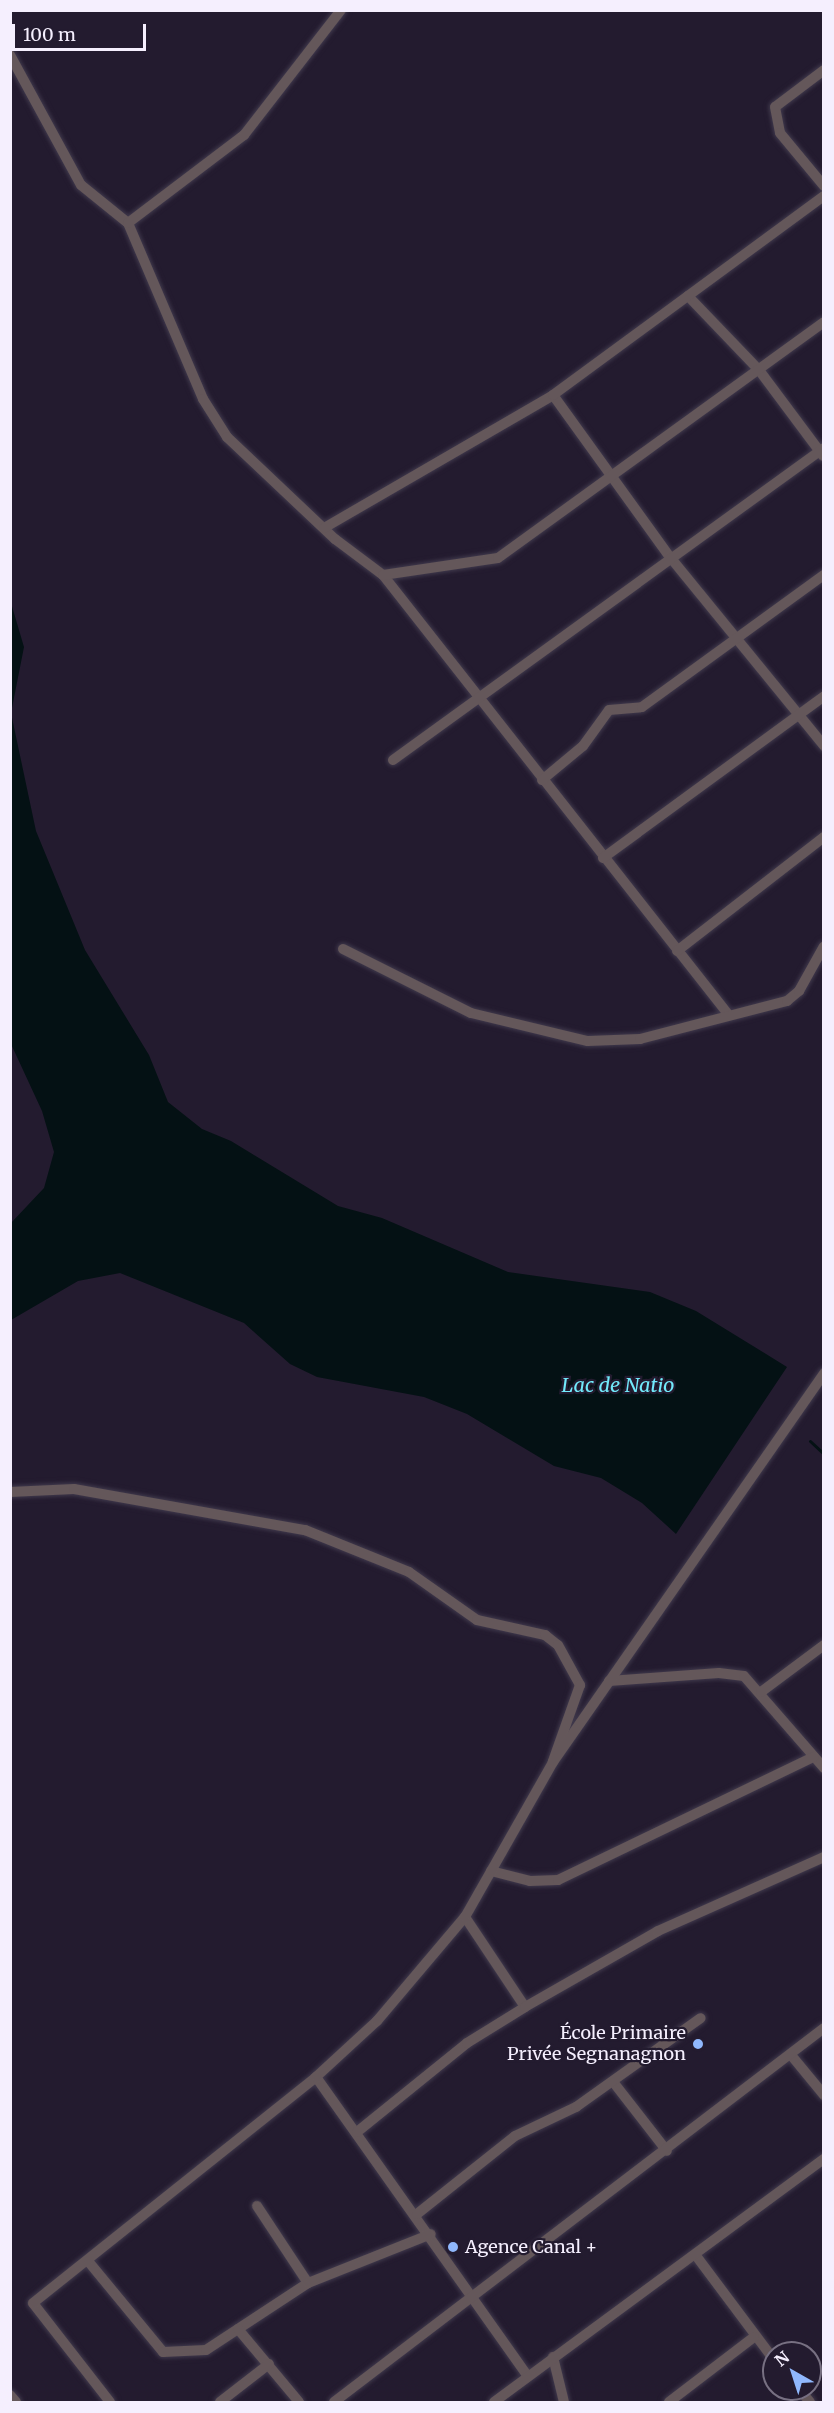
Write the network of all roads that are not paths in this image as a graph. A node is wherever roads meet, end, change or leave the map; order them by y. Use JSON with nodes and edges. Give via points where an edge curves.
{"nodes":[{"id":1,"x":341,"y":10,"type":"edge"},
{"id":2,"x":10,"y":55,"type":"edge"},
{"id":3,"x":824,"y":70,"type":"edge"},
{"id":4,"x":824,"y":186,"type":"edge"},
{"id":5,"x":824,"y":195,"type":"edge"},
{"id":6,"x":128,"y":223,"type":"junction"},
{"id":7,"x":688,"y":296,"type":"junction"},
{"id":8,"x":824,"y":322,"type":"edge"},
{"id":9,"x":759,"y":370,"type":"junction"},
{"id":10,"x":553,"y":395,"type":"junction"},
{"id":11,"x":822,"y":451,"type":"edge"},
{"id":12,"x":610,"y":478,"type":"junction"},
{"id":13,"x":324,"y":528,"type":"junction"},
{"id":14,"x":670,"y":557,"type":"junction"},
{"id":15,"x":383,"y":575,"type":"junction"},
{"id":16,"x":824,"y":575,"type":"edge"},
{"id":17,"x":737,"y":640,"type":"junction"},
{"id":18,"x":478,"y":695,"type":"junction"},
{"id":19,"x":824,"y":696,"type":"edge"},
{"id":20,"x":798,"y":714,"type":"junction"},
{"id":21,"x":824,"y":746,"type":"edge"},
{"id":22,"x":393,"y":760,"type":"dead end"},
{"id":23,"x":542,"y":780,"type":"junction"},
{"id":24,"x":824,"y":837,"type":"edge"},
{"id":25,"x":603,"y":858,"type":"junction"},
{"id":26,"x":824,"y":946,"type":"edge"},
{"id":27,"x":343,"y":949,"type":"dead end"},
{"id":28,"x":677,"y":951,"type":"junction"},
{"id":29,"x":728,"y":1014,"type":"junction"},
{"id":30,"x":824,"y":1373,"type":"edge"},
{"id":31,"x":10,"y":1491,"type":"edge"},
{"id":32,"x":824,"y":1645,"type":"edge"},
{"id":33,"x":609,"y":1681,"type":"junction"},
{"id":34,"x":761,"y":1692,"type":"junction"},
{"id":35,"x":814,"y":1757,"type":"junction"},
{"id":36,"x":554,"y":1762,"type":"junction"},
{"id":37,"x":824,"y":1768,"type":"edge"},
{"id":38,"x":824,"y":1857,"type":"edge"},
{"id":39,"x":491,"y":1871,"type":"junction"},
{"id":40,"x":465,"y":1917,"type":"junction"},
{"id":41,"x":525,"y":2007,"type":"junction"},
{"id":42,"x":701,"y":2018,"type":"dead end"},
{"id":43,"x":824,"y":2028,"type":"edge"},
{"id":44,"x":791,"y":2055,"type":"junction"},
{"id":45,"x":316,"y":2077,"type":"junction"},
{"id":46,"x":614,"y":2083,"type":"junction"},
{"id":47,"x":824,"y":2095,"type":"edge"},
{"id":48,"x":357,"y":2132,"type":"junction"},
{"id":49,"x":667,"y":2151,"type":"junction"},
{"id":50,"x":824,"y":2159,"type":"edge"},
{"id":51,"x":257,"y":2206,"type":"dead end"},
{"id":52,"x":417,"y":2214,"type":"junction"},
{"id":53,"x":431,"y":2234,"type":"junction"},
{"id":54,"x":697,"y":2257,"type":"junction"},
{"id":55,"x":88,"y":2261,"type":"junction"},
{"id":56,"x":308,"y":2283,"type":"junction"},
{"id":57,"x":472,"y":2295,"type":"junction"},
{"id":58,"x":238,"y":2329,"type":"junction"},
{"id":59,"x":754,"y":2337,"type":"junction"},
{"id":60,"x":762,"y":2346,"type":"edge"},
{"id":61,"x":553,"y":2357,"type":"junction"},
{"id":62,"x":269,"y":2364,"type":"junction"},
{"id":63,"x":528,"y":2376,"type":"junction"},
{"id":64,"x":10,"y":2395,"type":"edge"},
{"id":65,"x":16,"y":2403,"type":"edge"},
{"id":66,"x":110,"y":2403,"type":"edge"},
{"id":67,"x":220,"y":2403,"type":"edge"},
{"id":68,"x":298,"y":2403,"type":"edge"},
{"id":69,"x":334,"y":2403,"type":"edge"},
{"id":70,"x":494,"y":2403,"type":"edge"},
{"id":71,"x":564,"y":2403,"type":"edge"},
{"id":72,"x":669,"y":2403,"type":"edge"}],
"edges":[{"from":1,"to":6,"type":"street","via":[[244,135]]},
{"from":2,"to":6,"type":"street","via":[[81,185]]},
{"from":3,"to":4,"type":"street","via":[[775,107],[780,134]]},
{"from":5,"to":7,"type":"street"},
{"from":6,"to":13,"type":"street","via":[[209,409],[227,437]]},
{"from":7,"to":9,"type":"street"},
{"from":7,"to":10,"type":"street"},
{"from":8,"to":9,"type":"street"},
{"from":9,"to":11,"type":"street"},
{"from":9,"to":12,"type":"street"},
{"from":10,"to":12,"type":"street"},
{"from":10,"to":13,"type":"street"},
{"from":11,"to":14,"type":"street"},
{"from":12,"to":14,"type":"street"},
{"from":12,"to":15,"type":"street","via":[[498,558]]},
{"from":13,"to":15,"type":"street"},
{"from":14,"to":17,"type":"street"},
{"from":14,"to":18,"type":"street"},
{"from":15,"to":18,"type":"street"},
{"from":16,"to":17,"type":"street"},
{"from":17,"to":20,"type":"street"},
{"from":17,"to":23,"type":"street","via":[[642,707],[609,710],[583,746]]},
{"from":18,"to":22,"type":"street","via":[[456,717]]},
{"from":18,"to":23,"type":"street"},
{"from":19,"to":20,"type":"street"},
{"from":20,"to":21,"type":"street"},
{"from":20,"to":25,"type":"street"},
{"from":23,"to":25,"type":"street"},
{"from":24,"to":28,"type":"street"},
{"from":25,"to":28,"type":"street"},
{"from":26,"to":29,"type":"street","via":[[800,991],[787,1001]]},
{"from":27,"to":29,"type":"street","via":[[471,1012],[588,1041],[640,1039]]},
{"from":28,"to":29,"type":"street"},
{"from":30,"to":33,"type":"street"},
{"from":31,"to":36,"type":"street","via":[[74,1489],[305,1530],[409,1572],[477,1620],[545,1635],[558,1645],[580,1685]]},
{"from":32,"to":34,"type":"street"},
{"from":33,"to":34,"type":"street","via":[[719,1672],[744,1677]]},
{"from":33,"to":36,"type":"street"},
{"from":34,"to":35,"type":"street"},
{"from":35,"to":37,"type":"street"},
{"from":35,"to":39,"type":"street","via":[[558,1880],[530,1881]]},
{"from":36,"to":39,"type":"street"},
{"from":38,"to":41,"type":"street","via":[[658,1931]]},
{"from":39,"to":40,"type":"street"},
{"from":40,"to":41,"type":"street"},
{"from":40,"to":45,"type":"street","via":[[377,2021]]},
{"from":41,"to":48,"type":"street","via":[[467,2043]]},
{"from":42,"to":46,"type":"street"},
{"from":43,"to":44,"type":"street"},
{"from":44,"to":47,"type":"street"},
{"from":44,"to":49,"type":"street"},
{"from":45,"to":48,"type":"street"},
{"from":45,"to":55,"type":"street"},
{"from":46,"to":49,"type":"street"},
{"from":46,"to":52,"type":"street","via":[[515,2136]]},
{"from":48,"to":52,"type":"street"},
{"from":49,"to":57,"type":"street"},
{"from":50,"to":54,"type":"street"},
{"from":51,"to":56,"type":"street"},
{"from":52,"to":53,"type":"street"},
{"from":53,"to":56,"type":"street"},
{"from":53,"to":57,"type":"street"},
{"from":54,"to":59,"type":"street"},
{"from":54,"to":61,"type":"street"},
{"from":55,"to":58,"type":"street","via":[[163,2352],[206,2350]]},
{"from":55,"to":66,"type":"street","via":[[33,2303]]},
{"from":56,"to":58,"type":"street"},
{"from":57,"to":63,"type":"street"},
{"from":57,"to":69,"type":"street"},
{"from":58,"to":62,"type":"street"},
{"from":59,"to":60,"type":"street"},
{"from":59,"to":72,"type":"street"},
{"from":61,"to":63,"type":"street"},
{"from":61,"to":71,"type":"street"},
{"from":62,"to":67,"type":"street"},
{"from":62,"to":68,"type":"street"},
{"from":63,"to":70,"type":"street"},
{"from":64,"to":65,"type":"street"}]}
